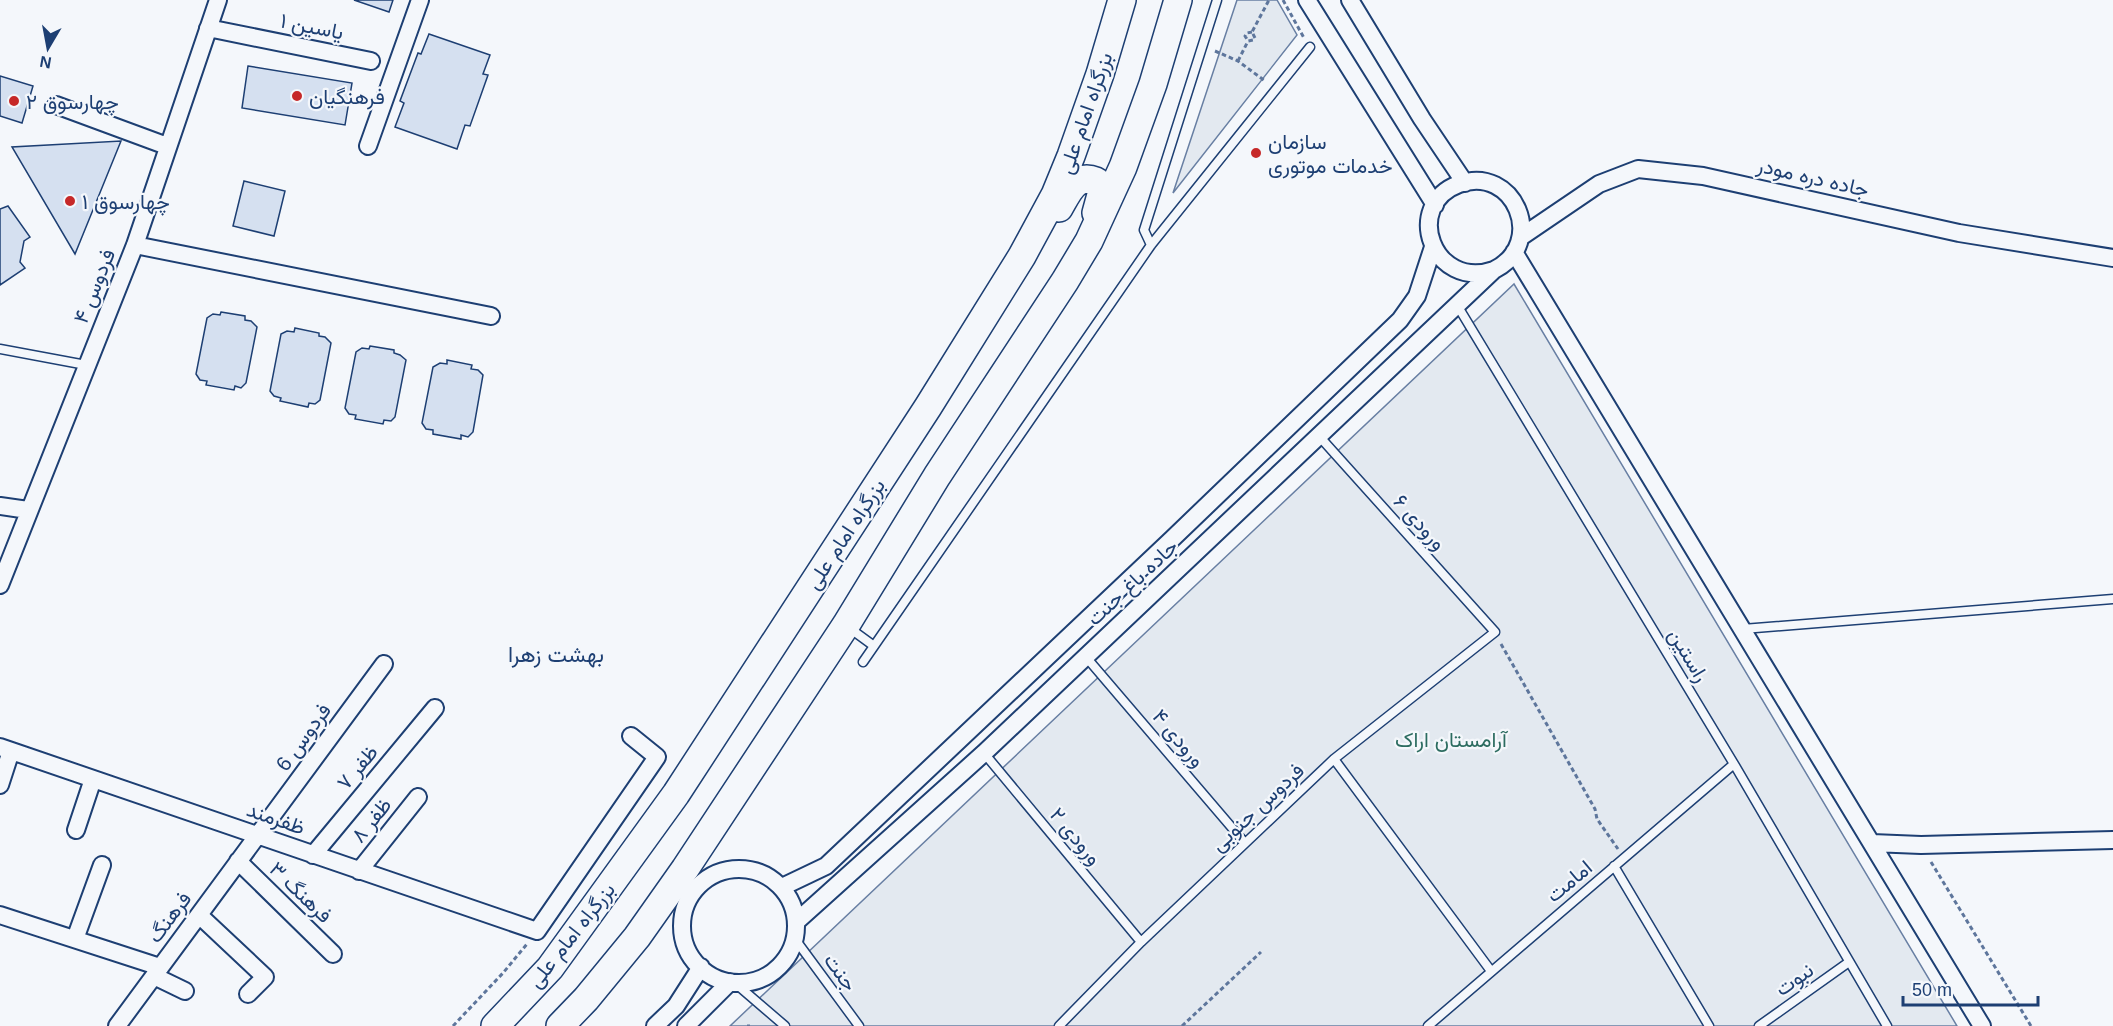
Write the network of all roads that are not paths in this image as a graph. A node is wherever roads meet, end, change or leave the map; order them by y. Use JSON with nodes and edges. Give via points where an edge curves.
{"nodes":[{"id":1,"x":218,"y":0,"type":"edge"},
{"id":2,"x":420,"y":0,"type":"edge"},
{"id":3,"x":1122,"y":0,"type":"edge"},
{"id":4,"x":1178,"y":0,"type":"edge"},
{"id":5,"x":1217,"y":0,"type":"edge"},
{"id":6,"x":1307,"y":0,"type":"edge"},
{"id":7,"x":1350,"y":0,"type":"edge"},
{"id":8,"x":208,"y":28,"type":"junction"},
{"id":9,"x":1310,"y":47,"type":"road end"},
{"id":10,"x":371,"y":61,"type":"dead end"},
{"id":11,"x":56,"y":105,"type":"dead end"},
{"id":12,"x":168,"y":146,"type":"junction"},
{"id":13,"x":368,"y":146,"type":"dead end"},
{"id":14,"x":1465,"y":183,"type":"junction"},
{"id":15,"x":1435,"y":205,"type":"junction"},
{"id":16,"x":135,"y":245,"type":"junction"},
{"id":17,"x":1151,"y":245,"type":"junction"},
{"id":18,"x":1517,"y":245,"type":"junction"},
{"id":19,"x":1433,"y":247,"type":"junction"},
{"id":20,"x":1022,"y":256,"type":"junction"},
{"id":21,"x":2113,"y":258,"type":"edge"},
{"id":22,"x":1494,"y":270,"type":"junction"},
{"id":23,"x":1065,"y":281,"type":"junction"},
{"id":24,"x":1457,"y":306,"type":"junction"},
{"id":25,"x":490,"y":316,"type":"dead end"},
{"id":26,"x":0,"y":348,"type":"edge"},
{"id":27,"x":86,"y":365,"type":"junction"},
{"id":28,"x":1319,"y":436,"type":"junction"},
{"id":29,"x":0,"y":506,"type":"edge"},
{"id":30,"x":28,"y":510,"type":"junction"},
{"id":31,"x":1172,"y":539,"type":"junction"},
{"id":32,"x":1190,"y":559,"type":"junction"},
{"id":33,"x":0,"y":585,"type":"edge"},
{"id":34,"x":2113,"y":599,"type":"edge"},
{"id":35,"x":846,"y":625,"type":"junction"},
{"id":36,"x":1742,"y":629,"type":"junction"},
{"id":37,"x":1495,"y":632,"type":"joint"},
{"id":38,"x":874,"y":646,"type":"junction"},
{"id":39,"x":1086,"y":657,"type":"junction"},
{"id":40,"x":863,"y":662,"type":"dead end"},
{"id":41,"x":384,"y":664,"type":"dead end"},
{"id":42,"x":435,"y":708,"type":"dead end"},
{"id":43,"x":631,"y":736,"type":"dead end"},
{"id":44,"x":5,"y":749,"type":"edge"},
{"id":45,"x":984,"y":753,"type":"junction"},
{"id":46,"x":1334,"y":759,"type":"junction"},
{"id":47,"x":1734,"y":764,"type":"junction"},
{"id":48,"x":93,"y":779,"type":"junction"},
{"id":49,"x":0,"y":785,"type":"edge"},
{"id":50,"x":418,"y":796,"type":"dead end"},
{"id":51,"x":75,"y":830,"type":"dead end"},
{"id":52,"x":257,"y":836,"type":"junction"},
{"id":53,"x":2113,"y":840,"type":"edge"},
{"id":54,"x":1245,"y":843,"type":"junction"},
{"id":55,"x":1872,"y":843,"type":"junction"},
{"id":56,"x":313,"y":855,"type":"junction"},
{"id":57,"x":238,"y":861,"type":"junction"},
{"id":58,"x":102,"y":865,"type":"dead end"},
{"id":59,"x":1614,"y":866,"type":"junction"},
{"id":60,"x":359,"y":871,"type":"junction"},
{"id":61,"x":782,"y":887,"type":"junction"},
{"id":62,"x":0,"y":915,"type":"edge"},
{"id":63,"x":199,"y":915,"type":"junction"},
{"id":64,"x":796,"y":930,"type":"junction"},
{"id":65,"x":75,"y":939,"type":"junction"},
{"id":66,"x":1141,"y":942,"type":"junction"},
{"id":67,"x":333,"y":954,"type":"dead end"},
{"id":68,"x":1849,"y":962,"type":"junction"},
{"id":69,"x":701,"y":968,"type":"junction"},
{"id":70,"x":157,"y":971,"type":"junction"},
{"id":71,"x":1491,"y":971,"type":"junction"},
{"id":72,"x":733,"y":982,"type":"junction"},
{"id":73,"x":185,"y":991,"type":"dead end"},
{"id":74,"x":248,"y":994,"type":"dead end"},
{"id":75,"x":117,"y":1026,"type":"edge"},
{"id":76,"x":495,"y":1026,"type":"edge"},
{"id":77,"x":560,"y":1026,"type":"edge"},
{"id":78,"x":655,"y":1026,"type":"edge"},
{"id":79,"x":686,"y":1026,"type":"edge"},
{"id":80,"x":785,"y":1026,"type":"edge"},
{"id":81,"x":859,"y":1026,"type":"edge"},
{"id":82,"x":1059,"y":1026,"type":"edge"},
{"id":83,"x":1428,"y":1026,"type":"edge"},
{"id":84,"x":1708,"y":1026,"type":"edge"},
{"id":85,"x":1759,"y":1026,"type":"edge"},
{"id":86,"x":1887,"y":1026,"type":"edge"},
{"id":87,"x":1982,"y":1026,"type":"edge"}],
"edges":[{"from":1,"to":8,"type":"street","name":"فردوس ۴"},
{"from":2,"to":13,"type":"street"},
{"from":3,"to":20,"type":"highway","name":"بزرگراه امام علی","via":[[1071,156]]},
{"from":4,"to":23,"type":"highway","via":[[1123,167],[1089,241]]},
{"from":5,"to":17,"type":"lane","via":[[1144,230]]},
{"from":6,"to":15,"type":"street"},
{"from":7,"to":14,"type":"street"},
{"from":8,"to":10,"type":"street","name":"یاسین ۱"},
{"from":8,"to":12,"type":"street","name":"فردوس ۴"},
{"from":9,"to":17,"type":"lane"},
{"from":11,"to":12,"type":"street"},
{"from":12,"to":16,"type":"street","name":"فردوس ۴"},
{"from":14,"to":15,"type":"street","via":[[1450,189]]},
{"from":14,"to":18,"type":"street","via":[[1492,184],[1509,197],[1520,216]]},
{"from":15,"to":19,"type":"street","via":[[1429,226]]},
{"from":16,"to":25,"type":"street"},
{"from":16,"to":27,"type":"street","name":"فردوس ۴"},
{"from":17,"to":38,"type":"lane"},
{"from":18,"to":21,"type":"street","name":"جاده دره مودر","via":[[1599,184],[1638,168],[1703,176],[1959,233]]},
{"from":18,"to":22,"type":"street"},
{"from":18,"to":36,"type":"street"},
{"from":19,"to":22,"type":"street","via":[[1456,270],[1478,274]]},
{"from":19,"to":31,"type":"street","name":"جاده باغ جنت","via":[[1417,296],[1400,320]]},
{"from":20,"to":23,"type":"highway","via":[[1042,235],[1073,184],[1087,178],[1096,181],[1101,199]]},
{"from":20,"to":76,"type":"highway","name":"بزرگراه امام علی","via":[[676,794],[550,968]]},
{"from":22,"to":24,"type":"street","name":"جاده باغ جنت"},
{"from":23,"to":35,"type":"highway","via":[[937,476]]},
{"from":24,"to":28,"type":"street","name":"جاده باغ جنت"},
{"from":24,"to":47,"type":"lane","name":"راستین"},
{"from":26,"to":27,"type":"lane"},
{"from":27,"to":30,"type":"street","name":"فردوس ۴"},
{"from":28,"to":32,"type":"street","name":"جاده باغ جنت"},
{"from":28,"to":37,"type":"lane","name":"ورودی ۶"},
{"from":29,"to":30,"type":"street"},
{"from":30,"to":33,"type":"street","name":"فردوس ۴"},
{"from":31,"to":32,"type":"street"},
{"from":31,"to":61,"type":"street","name":"جاده باغ جنت","via":[[826,866]]},
{"from":32,"to":39,"type":"street","name":"جاده باغ جنت"},
{"from":34,"to":36,"type":"lane"},
{"from":35,"to":38,"type":"lane"},
{"from":35,"to":77,"type":"highway","via":[[644,927]]},
{"from":36,"to":55,"type":"street"},
{"from":37,"to":46,"type":"lane","name":"فردوس جنوبی"},
{"from":38,"to":40,"type":"lane"},
{"from":39,"to":45,"type":"street","name":"جاده باغ جنت"},
{"from":39,"to":54,"type":"lane","name":"ورودی ۴"},
{"from":41,"to":52,"type":"street","name":"فردوس 6"},
{"from":42,"to":56,"type":"street","name":"ظفر ۷"},
{"from":43,"to":60,"type":"street","name":"ظفرمند","via":[[657,757],[537,931]]},
{"from":44,"to":48,"type":"street","name":"ظفرمند"},
{"from":44,"to":49,"type":"street"},
{"from":45,"to":64,"type":"street","name":"جاده باغ جنت"},
{"from":45,"to":66,"type":"lane","name":"ورودی ۲"},
{"from":46,"to":54,"type":"lane","name":"فردوس جنوبی"},
{"from":46,"to":71,"type":"lane"},
{"from":47,"to":59,"type":"lane","name":"امامت"},
{"from":47,"to":68,"type":"lane","name":"راستین"},
{"from":48,"to":51,"type":"street"},
{"from":48,"to":52,"type":"street","name":"ظفرمند"},
{"from":50,"to":60,"type":"street","name":"ظفر ۸"},
{"from":52,"to":56,"type":"street","name":"ظفرمند"},
{"from":52,"to":57,"type":"street","name":"فرهنگ"},
{"from":53,"to":55,"type":"street"},
{"from":54,"to":66,"type":"lane","name":"فردوس جنوبی"},
{"from":55,"to":87,"type":"street"},
{"from":56,"to":60,"type":"street","name":"ظفرمند"},
{"from":57,"to":63,"type":"street","name":"فرهنگ"},
{"from":57,"to":67,"type":"street","name":"فرهنگ ۳"},
{"from":58,"to":65,"type":"street"},
{"from":59,"to":71,"type":"lane","name":"امامت"},
{"from":59,"to":84,"type":"lane"},
{"from":61,"to":64,"type":"street","via":[[793,906]]},
{"from":61,"to":69,"type":"street","via":[[765,875],[744,869],[727,870],[699,885],[687,903],[682,930],[688,951]]},
{"from":62,"to":65,"type":"street"},
{"from":63,"to":70,"type":"street","name":"فرهنگ"},
{"from":63,"to":74,"type":"street","via":[[265,976]]},
{"from":64,"to":72,"type":"street","via":[[787,958],[771,973],[757,980]]},
{"from":64,"to":81,"type":"lane","name":"جنت"},
{"from":65,"to":70,"type":"street"},
{"from":66,"to":82,"type":"lane","name":"فردوس جنوبی"},
{"from":68,"to":85,"type":"lane","name":"نبوت"},
{"from":68,"to":86,"type":"lane","name":"راستین"},
{"from":69,"to":72,"type":"street","via":[[714,977]]},
{"from":69,"to":78,"type":"street","via":[[676,1006]]},
{"from":70,"to":73,"type":"street"},
{"from":70,"to":75,"type":"street","name":"فرهنگ"},
{"from":71,"to":83,"type":"lane","name":"امامت"},
{"from":72,"to":79,"type":"street"},
{"from":72,"to":80,"type":"lane"}]}
